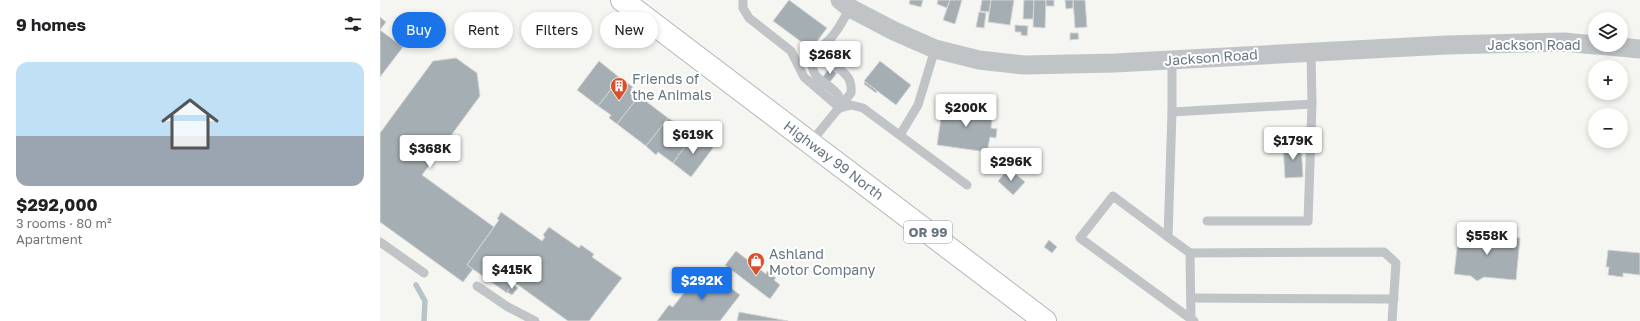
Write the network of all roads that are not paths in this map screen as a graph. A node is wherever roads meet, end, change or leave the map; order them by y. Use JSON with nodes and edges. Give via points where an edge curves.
{"nodes":[{"id":1,"x":622,"y":0,"type":"edge"},
{"id":2,"x":744,"y":0,"type":"edge"},
{"id":3,"x":845,"y":4,"type":"edge"},
{"id":4,"x":830,"y":39,"type":"junction"},
{"id":5,"x":1588,"y":44,"type":"edge"},
{"id":6,"x":1628,"y":48,"type":"edge"},
{"id":7,"x":935,"y":49,"type":"junction"},
{"id":8,"x":1640,"y":49,"type":"edge"},
{"id":9,"x":1311,"y":52,"type":"junction"},
{"id":10,"x":1172,"y":60,"type":"junction"},
{"id":11,"x":1312,"y":104,"type":"junction"},
{"id":12,"x":840,"y":108,"type":"junction"},
{"id":13,"x":1172,"y":112,"type":"junction"},
{"id":14,"x":900,"y":136,"type":"junction"},
{"id":15,"x":811,"y":142,"type":"junction"},
{"id":16,"x":967,"y":185,"type":"dead end"},
{"id":17,"x":1207,"y":221,"type":"dead end"},
{"id":18,"x":1168,"y":237,"type":"junction"},
{"id":19,"x":380,"y":242,"type":"edge"},
{"id":20,"x":1190,"y":253,"type":"junction"},
{"id":21,"x":424,"y":273,"type":"dead end"},
{"id":22,"x":477,"y":286,"type":"dead end"},
{"id":23,"x":1192,"y":298,"type":"junction"},
{"id":24,"x":1394,"y":299,"type":"junction"},
{"id":25,"x":1193,"y":320,"type":"edge"},
{"id":26,"x":535,"y":321,"type":"edge"},
{"id":27,"x":1045,"y":321,"type":"edge"},
{"id":28,"x":1392,"y":321,"type":"edge"}],
"edges":[{"from":1,"to":15,"type":"main road","name":"Highway 99 North","number":"OR 99"},
{"from":2,"to":12,"type":"lane","via":[[743,8],[749,18],[791,51],[804,78]]},
{"from":3,"to":4,"type":"lane"},
{"from":3,"to":7,"type":"street","name":"Jackson Road","via":[[894,31]]},
{"from":4,"to":12,"type":"lane","via":[[828,58],[847,75],[852,86],[851,93]]},
{"from":4,"to":12,"type":"lane","via":[[822,45],[814,59],[813,70],[816,76],[838,94]]},
{"from":5,"to":9,"type":"street","name":"Jackson Road","via":[[1564,42],[1446,45]]},
{"from":6,"to":8,"type":"street","name":"Jackson Road"},
{"from":7,"to":10,"type":"street","name":"Jackson Road","via":[[979,60],[1024,65]]},
{"from":7,"to":14,"type":"lane","via":[[918,104]]},
{"from":9,"to":10,"type":"street","name":"Jackson Road"},
{"from":9,"to":11,"type":"lane"},
{"from":10,"to":13,"type":"lane"},
{"from":11,"to":13,"type":"lane"},
{"from":11,"to":17,"type":"lane","via":[[1308,221]]},
{"from":12,"to":14,"type":"lane","via":[[851,105],[863,108]]},
{"from":12,"to":15,"type":"lane"},
{"from":13,"to":18,"type":"lane"},
{"from":14,"to":16,"type":"lane"},
{"from":15,"to":27,"type":"main road","name":"Highway 99 North","number":"OR 99"},
{"from":18,"to":20,"type":"lane"},
{"from":18,"to":25,"type":"lane","via":[[1113,196],[1080,238]]},
{"from":19,"to":21,"type":"lane"},
{"from":20,"to":23,"type":"lane"},
{"from":20,"to":24,"type":"lane","via":[[1384,252],[1396,263]]},
{"from":22,"to":26,"type":"lane"},
{"from":23,"to":24,"type":"lane"},
{"from":23,"to":25,"type":"lane"},
{"from":24,"to":28,"type":"lane"}]}
